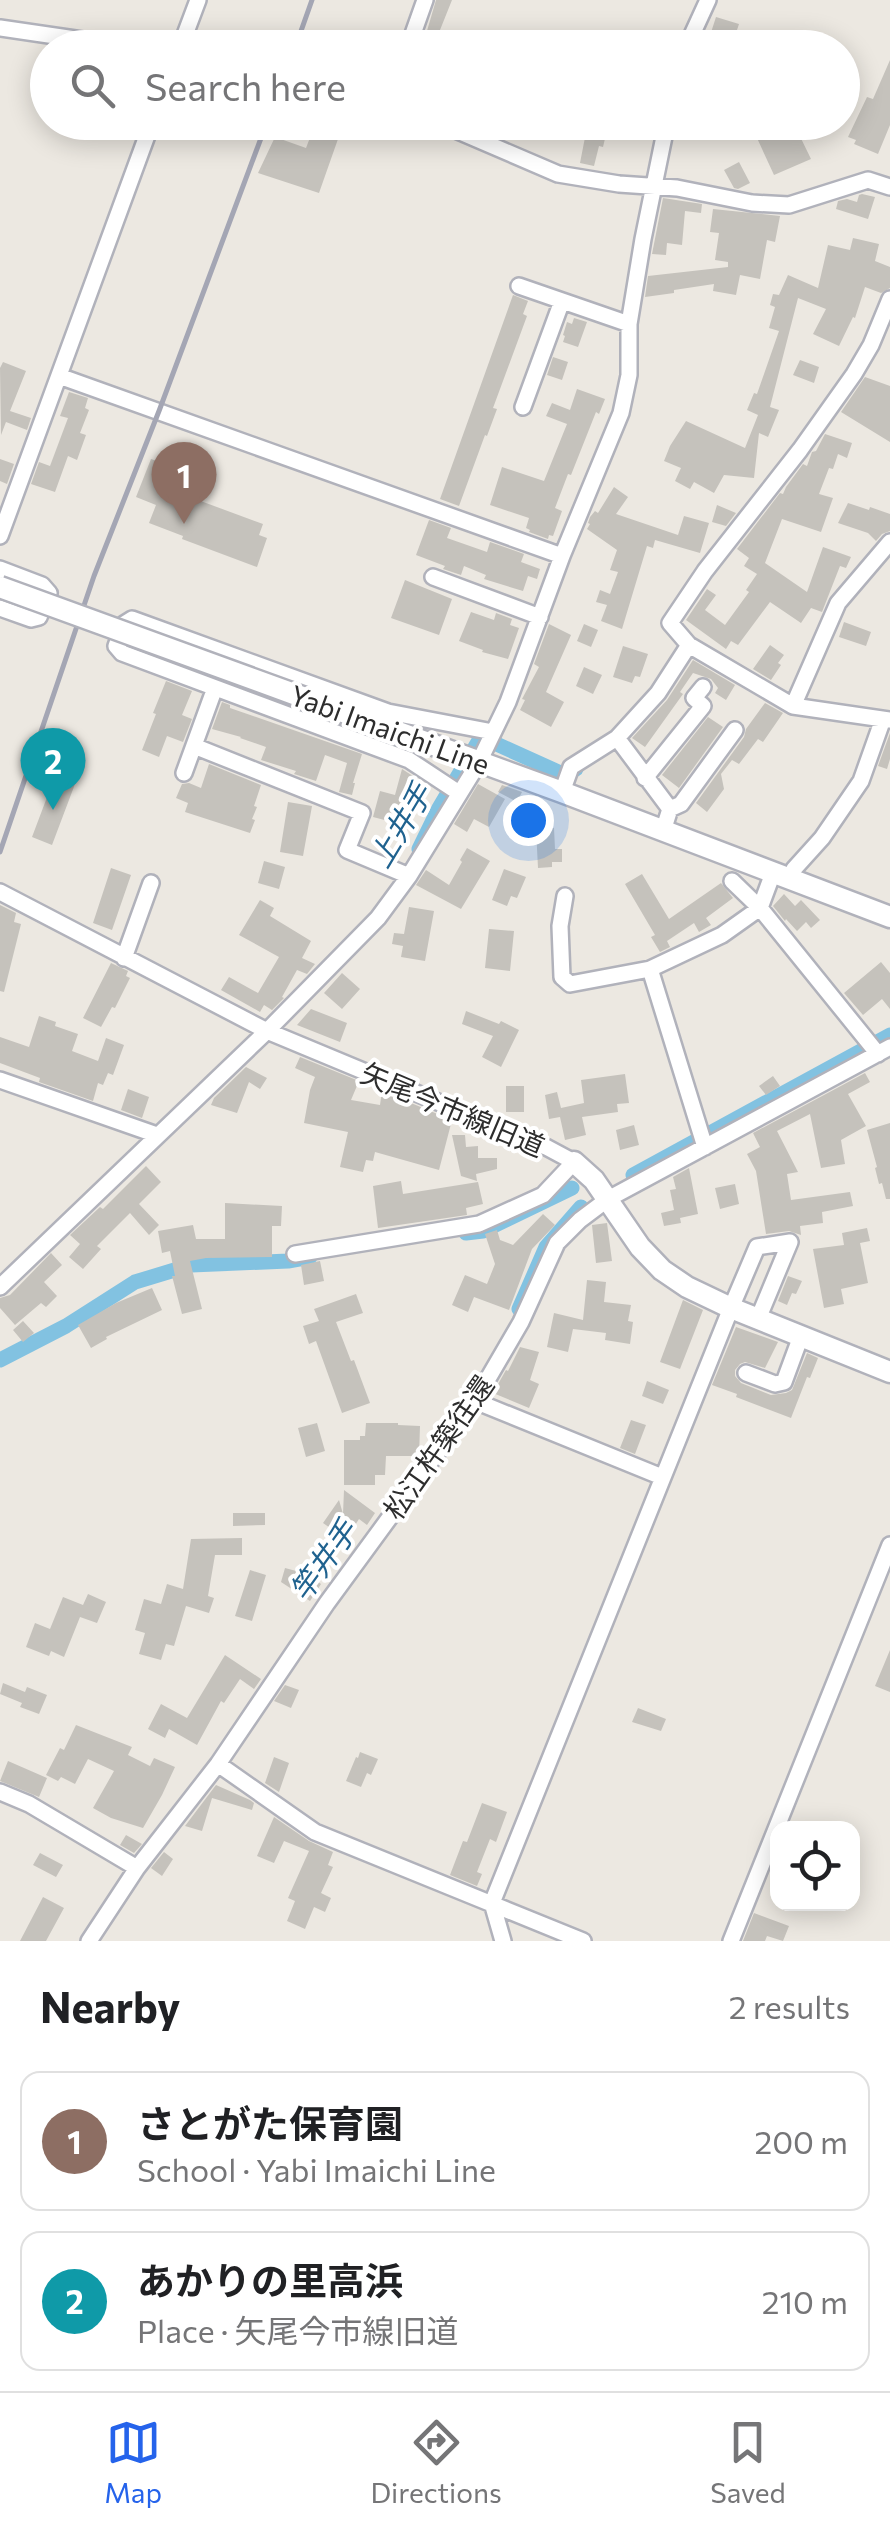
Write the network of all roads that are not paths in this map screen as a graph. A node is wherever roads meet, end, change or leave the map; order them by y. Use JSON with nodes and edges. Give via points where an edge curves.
{"nodes":[{"id":1,"x":198,"y":0,"type":"edge"},
{"id":2,"x":425,"y":0,"type":"edge"},
{"id":3,"x":708,"y":0,"type":"edge"},
{"id":4,"x":0,"y":28,"type":"edge"},
{"id":5,"x":187,"y":30,"type":"edge"},
{"id":6,"x":414,"y":30,"type":"edge"},
{"id":7,"x":694,"y":30,"type":"edge"},
{"id":8,"x":30,"y":32,"type":"edge"},
{"id":9,"x":145,"y":140,"type":"edge"},
{"id":10,"x":479,"y":140,"type":"edge"},
{"id":11,"x":664,"y":140,"type":"edge"},
{"id":12,"x":655,"y":186,"type":"junction"},
{"id":13,"x":890,"y":187,"type":"edge"},
{"id":14,"x":519,"y":286,"type":"dead end"},
{"id":15,"x":890,"y":299,"type":"edge"},
{"id":16,"x":562,"y":301,"type":"junction"},
{"id":17,"x":630,"y":324,"type":"junction"},
{"id":18,"x":58,"y":376,"type":"junction"},
{"id":19,"x":523,"y":407,"type":"dead end"},
{"id":20,"x":0,"y":536,"type":"edge"},
{"id":21,"x":890,"y":542,"type":"edge"},
{"id":22,"x":562,"y":556,"type":"junction"},
{"id":23,"x":0,"y":569,"type":"edge"},
{"id":24,"x":433,"y":578,"type":"dead end"},
{"id":25,"x":0,"y":588,"type":"edge"},
{"id":26,"x":0,"y":608,"type":"edge"},
{"id":27,"x":540,"y":618,"type":"junction"},
{"id":28,"x":688,"y":645,"type":"junction"},
{"id":29,"x":703,"y":687,"type":"dead end"},
{"id":30,"x":212,"y":696,"type":"dead end"},
{"id":31,"x":793,"y":706,"type":"junction"},
{"id":32,"x":886,"y":719,"type":"edge"},
{"id":33,"x":735,"y":730,"type":"dead end"},
{"id":34,"x":494,"y":732,"type":"junction"},
{"id":35,"x":617,"y":738,"type":"junction"},
{"id":36,"x":194,"y":746,"type":"junction"},
{"id":37,"x":478,"y":762,"type":"junction"},
{"id":38,"x":184,"y":773,"type":"dead end"},
{"id":39,"x":645,"y":778,"type":"junction"},
{"id":40,"x":562,"y":792,"type":"junction"},
{"id":41,"x":459,"y":793,"type":"junction"},
{"id":42,"x":670,"y":809,"type":"junction"},
{"id":43,"x":663,"y":831,"type":"junction"},
{"id":44,"x":409,"y":876,"type":"junction"},
{"id":45,"x":782,"y":876,"type":"junction"},
{"id":46,"x":732,"y":881,"type":"dead end"},
{"id":47,"x":151,"y":883,"type":"dead end"},
{"id":48,"x":0,"y":892,"type":"edge"},
{"id":49,"x":565,"y":896,"type":"dead end"},
{"id":50,"x":760,"y":908,"type":"junction"},
{"id":51,"x":890,"y":917,"type":"edge"},
{"id":52,"x":124,"y":958,"type":"junction"},
{"id":53,"x":650,"y":969,"type":"junction"},
{"id":54,"x":267,"y":1031,"type":"junction"},
{"id":55,"x":884,"y":1051,"type":"edge"},
{"id":56,"x":0,"y":1080,"type":"edge"},
{"id":57,"x":158,"y":1135,"type":"junction"},
{"id":58,"x":705,"y":1147,"type":"junction"},
{"id":59,"x":574,"y":1162,"type":"junction"},
{"id":60,"x":608,"y":1199,"type":"junction"},
{"id":61,"x":295,"y":1254,"type":"dead end"},
{"id":62,"x":0,"y":1287,"type":"edge"},
{"id":63,"x":731,"y":1308,"type":"junction"},
{"id":64,"x":758,"y":1319,"type":"junction"},
{"id":65,"x":801,"y":1336,"type":"junction"},
{"id":66,"x":890,"y":1372,"type":"edge"},
{"id":67,"x":746,"y":1373,"type":"dead end"},
{"id":68,"x":475,"y":1402,"type":"junction"},
{"id":69,"x":662,"y":1477,"type":"junction"},
{"id":70,"x":890,"y":1545,"type":"edge"},
{"id":71,"x":218,"y":1764,"type":"junction"},
{"id":72,"x":0,"y":1792,"type":"edge"},
{"id":73,"x":137,"y":1868,"type":"junction"},
{"id":74,"x":492,"y":1903,"type":"junction"},
{"id":75,"x":89,"y":1941,"type":"edge"},
{"id":76,"x":503,"y":1941,"type":"edge"},
{"id":77,"x":583,"y":1941,"type":"edge"},
{"id":78,"x":731,"y":1941,"type":"edge"}],
"edges":[{"from":1,"to":5,"type":"street"},
{"from":2,"to":6,"type":"street"},
{"from":3,"to":7,"type":"street"},
{"from":4,"to":8,"type":"street"},
{"from":9,"to":18,"type":"street"},
{"from":10,"to":12,"type":"street","via":[[558,174]]},
{"from":11,"to":12,"type":"street"},
{"from":12,"to":13,"type":"street","via":[[789,204],[868,180]]},
{"from":12,"to":17,"type":"street"},
{"from":14,"to":16,"type":"street"},
{"from":15,"to":28,"type":"street","via":[[854,374],[670,623]]},
{"from":16,"to":17,"type":"street"},
{"from":16,"to":19,"type":"street"},
{"from":17,"to":22,"type":"street","via":[[622,414]]},
{"from":18,"to":20,"type":"street"},
{"from":18,"to":22,"type":"street"},
{"from":21,"to":31,"type":"street","via":[[838,602]]},
{"from":22,"to":27,"type":"street"},
{"from":23,"to":26,"type":"street","via":[[49,593],[39,617]]},
{"from":24,"to":27,"type":"street"},
{"from":25,"to":37,"type":"main road","name":"Yabi Imaichi Line","bridge":true},
{"from":27,"to":34,"type":"street"},
{"from":28,"to":31,"type":"street"},
{"from":28,"to":35,"type":"street","via":[[658,693]]},
{"from":29,"to":39,"type":"street","via":[[694,698],[703,706]]},
{"from":30,"to":36,"type":"street"},
{"from":31,"to":32,"type":"street"},
{"from":32,"to":45,"type":"street","via":[[861,782],[822,838]]},
{"from":33,"to":42,"type":"street","via":[[681,804]]},
{"from":34,"to":37,"type":"street"},
{"from":34,"to":41,"type":"street","via":[[388,712],[132,619],[124,624],[116,646],[122,653],[409,760]]},
{"from":35,"to":39,"type":"street"},
{"from":35,"to":40,"type":"street","via":[[572,767]]},
{"from":36,"to":38,"type":"street"},
{"from":36,"to":44,"type":"street","via":[[362,813],[348,850]]},
{"from":37,"to":40,"type":"main road","name":"Yabi Imaichi Line"},
{"from":37,"to":41,"type":"street"},
{"from":39,"to":42,"type":"street"},
{"from":40,"to":43,"type":"main road","name":"Yabi Imaichi Line"},
{"from":41,"to":44,"type":"street"},
{"from":42,"to":43,"type":"street"},
{"from":43,"to":45,"type":"main road","name":"Yabi Imaichi Line"},
{"from":44,"to":54,"type":"street","via":[[378,918]]},
{"from":45,"to":50,"type":"street"},
{"from":45,"to":51,"type":"main road","name":"Yabi Imaichi Line"},
{"from":46,"to":50,"type":"street"},
{"from":47,"to":52,"type":"street"},
{"from":48,"to":52,"type":"street","name":"矢尾今市線旧道"},
{"from":49,"to":53,"type":"street","via":[[562,977],[570,984]]},
{"from":50,"to":53,"type":"street","via":[[722,935]]},
{"from":50,"to":55,"type":"street"},
{"from":52,"to":54,"type":"street","name":"矢尾今市線旧道"},
{"from":53,"to":58,"type":"street"},
{"from":54,"to":57,"type":"street"},
{"from":54,"to":59,"type":"street","name":"矢尾今市線旧道"},
{"from":55,"to":58,"type":"street"},
{"from":56,"to":57,"type":"street"},
{"from":57,"to":62,"type":"street"},
{"from":58,"to":60,"type":"street"},
{"from":59,"to":60,"type":"main road","name":"矢尾今市線旧道"},
{"from":59,"to":61,"type":"street","via":[[543,1195],[479,1224]]},
{"from":60,"to":63,"type":"main road","name":"矢尾今市線旧道","via":[[662,1270]]},
{"from":60,"to":68,"type":"street","name":"松江杵築往還","via":[[557,1243]]},
{"from":63,"to":64,"type":"main road","name":"矢尾今市線旧道"},
{"from":63,"to":64,"type":"street","via":[[757,1247],[790,1242]]},
{"from":63,"to":69,"type":"street"},
{"from":64,"to":65,"type":"main road","name":"矢尾今市線旧道"},
{"from":65,"to":66,"type":"main road","name":"矢尾今市線旧道"},
{"from":65,"to":67,"type":"street","via":[[784,1382]]},
{"from":68,"to":69,"type":"street"},
{"from":68,"to":71,"type":"street","name":"松江杵築往還"},
{"from":69,"to":74,"type":"street"},
{"from":70,"to":78,"type":"street"},
{"from":71,"to":73,"type":"street","name":"松江杵築往還"},
{"from":71,"to":74,"type":"street","via":[[315,1832]]},
{"from":72,"to":73,"type":"street"},
{"from":73,"to":75,"type":"street","name":"松江杵築往還"},
{"from":74,"to":76,"type":"street"},
{"from":74,"to":77,"type":"street"}]}
